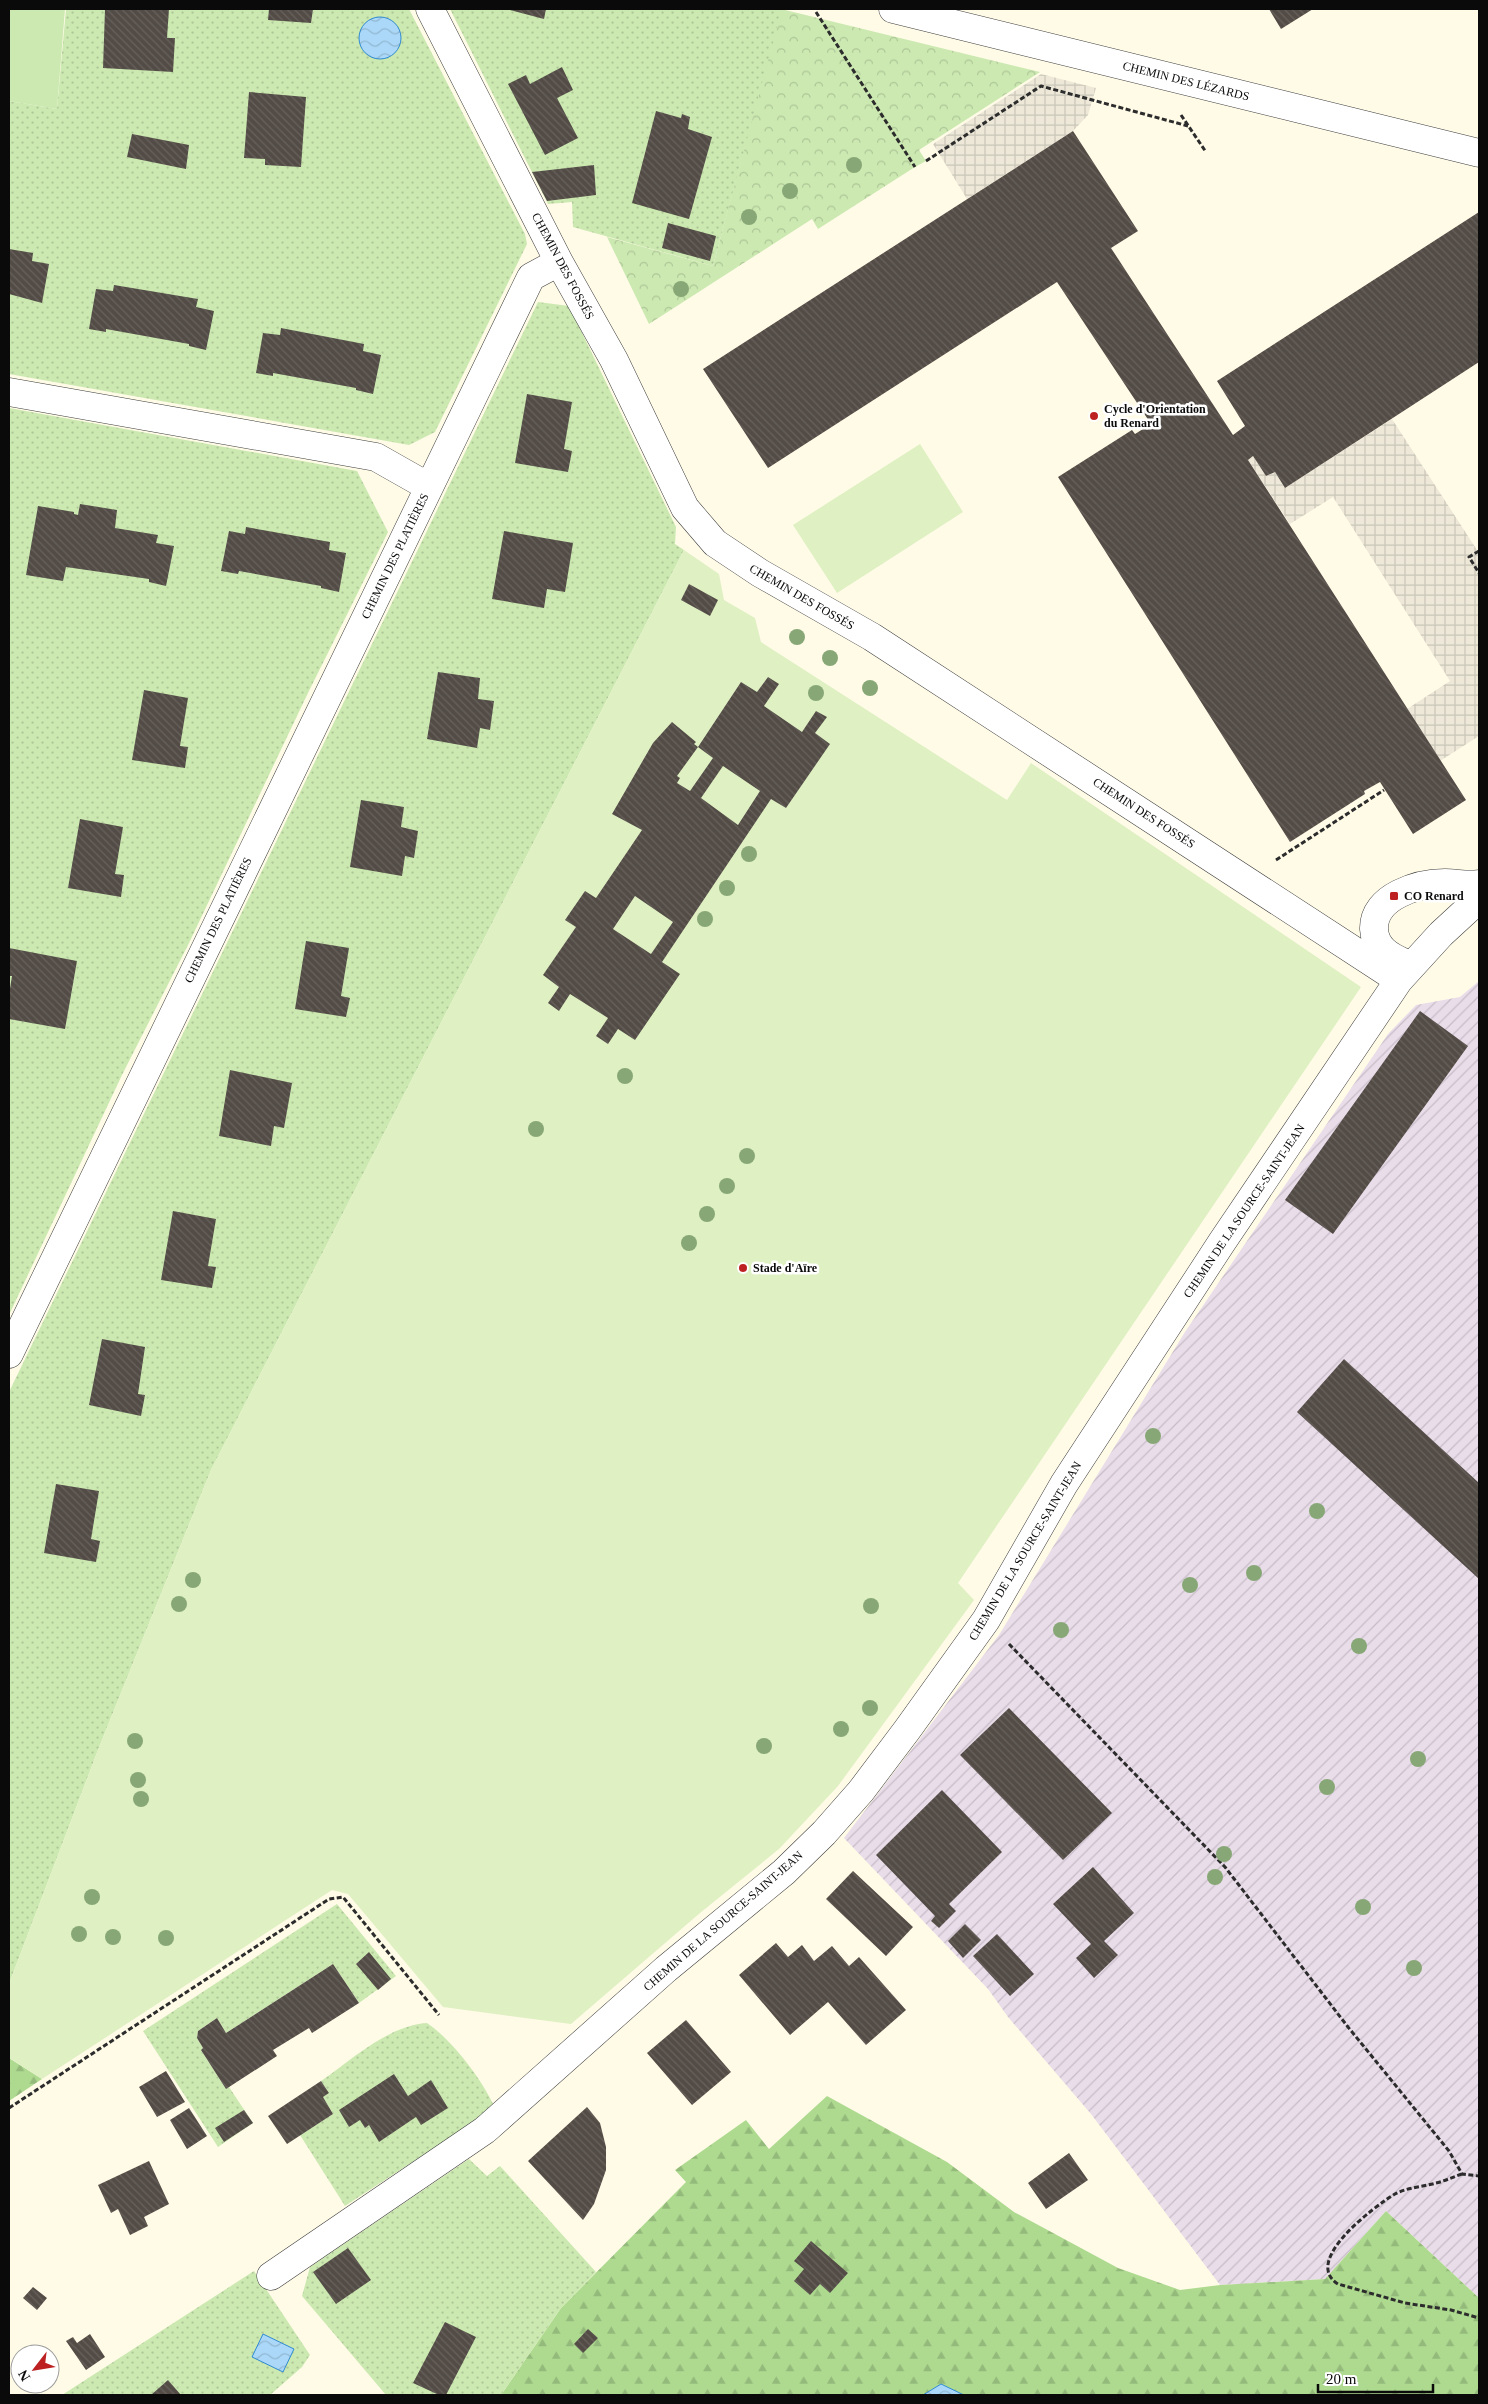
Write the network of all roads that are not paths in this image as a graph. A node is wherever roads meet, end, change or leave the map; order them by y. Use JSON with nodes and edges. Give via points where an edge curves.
{"nodes":[{"id":1,"x":430,"y":9,"type":"edge"},
{"id":2,"x":893,"y":9,"type":"edge"},
{"id":3,"x":1479,"y":153,"type":"edge"},
{"id":4,"x":559,"y":262,"type":"junction"},
{"id":5,"x":9,"y":392,"type":"edge"},
{"id":6,"x":429,"y":487,"type":"junction"},
{"id":7,"x":1479,"y":884,"type":"edge"},
{"id":8,"x":1479,"y":899,"type":"edge"},
{"id":9,"x":1405,"y":973,"type":"junction"},
{"id":10,"x":9,"y":1354,"type":"edge"},
{"id":11,"x":271,"y":2276,"type":"dead end"}],
"edges":[{"from":1,"to":4,"type":"street","name":"CHEMIN DES FOSSÉS"},
{"from":2,"to":3,"type":"street","name":"CHEMIN DES LÉZARDS"},
{"from":4,"to":6,"type":"street","name":"CHEMIN DES PLATIÈRES","via":[[532,277]]},
{"from":4,"to":9,"type":"street","name":"CHEMIN DES FOSSÉS","via":[[614,360],[685,508],[715,543],[760,573],[872,637]]},
{"from":5,"to":6,"type":"street","name":"CHEMIN DES PLATIÈRES","via":[[376,457]]},
{"from":6,"to":10,"type":"street","name":"CHEMIN DES PLATIÈRES"},
{"from":7,"to":9,"type":"street","via":[[1443,883],[1417,887],[1394,896],[1380,909],[1374,928],[1378,946]]},
{"from":8,"to":9,"type":"street","name":"CHEMIN DE LA SOURCE-SAINT-JEAN"},
{"from":9,"to":11,"type":"street","name":"CHEMIN DE LA SOURCE-SAINT-JEAN","via":[[1216,1251],[1064,1484],[986,1620],[861,1791],[784,1872],[666,1969],[485,2130]]}]}
